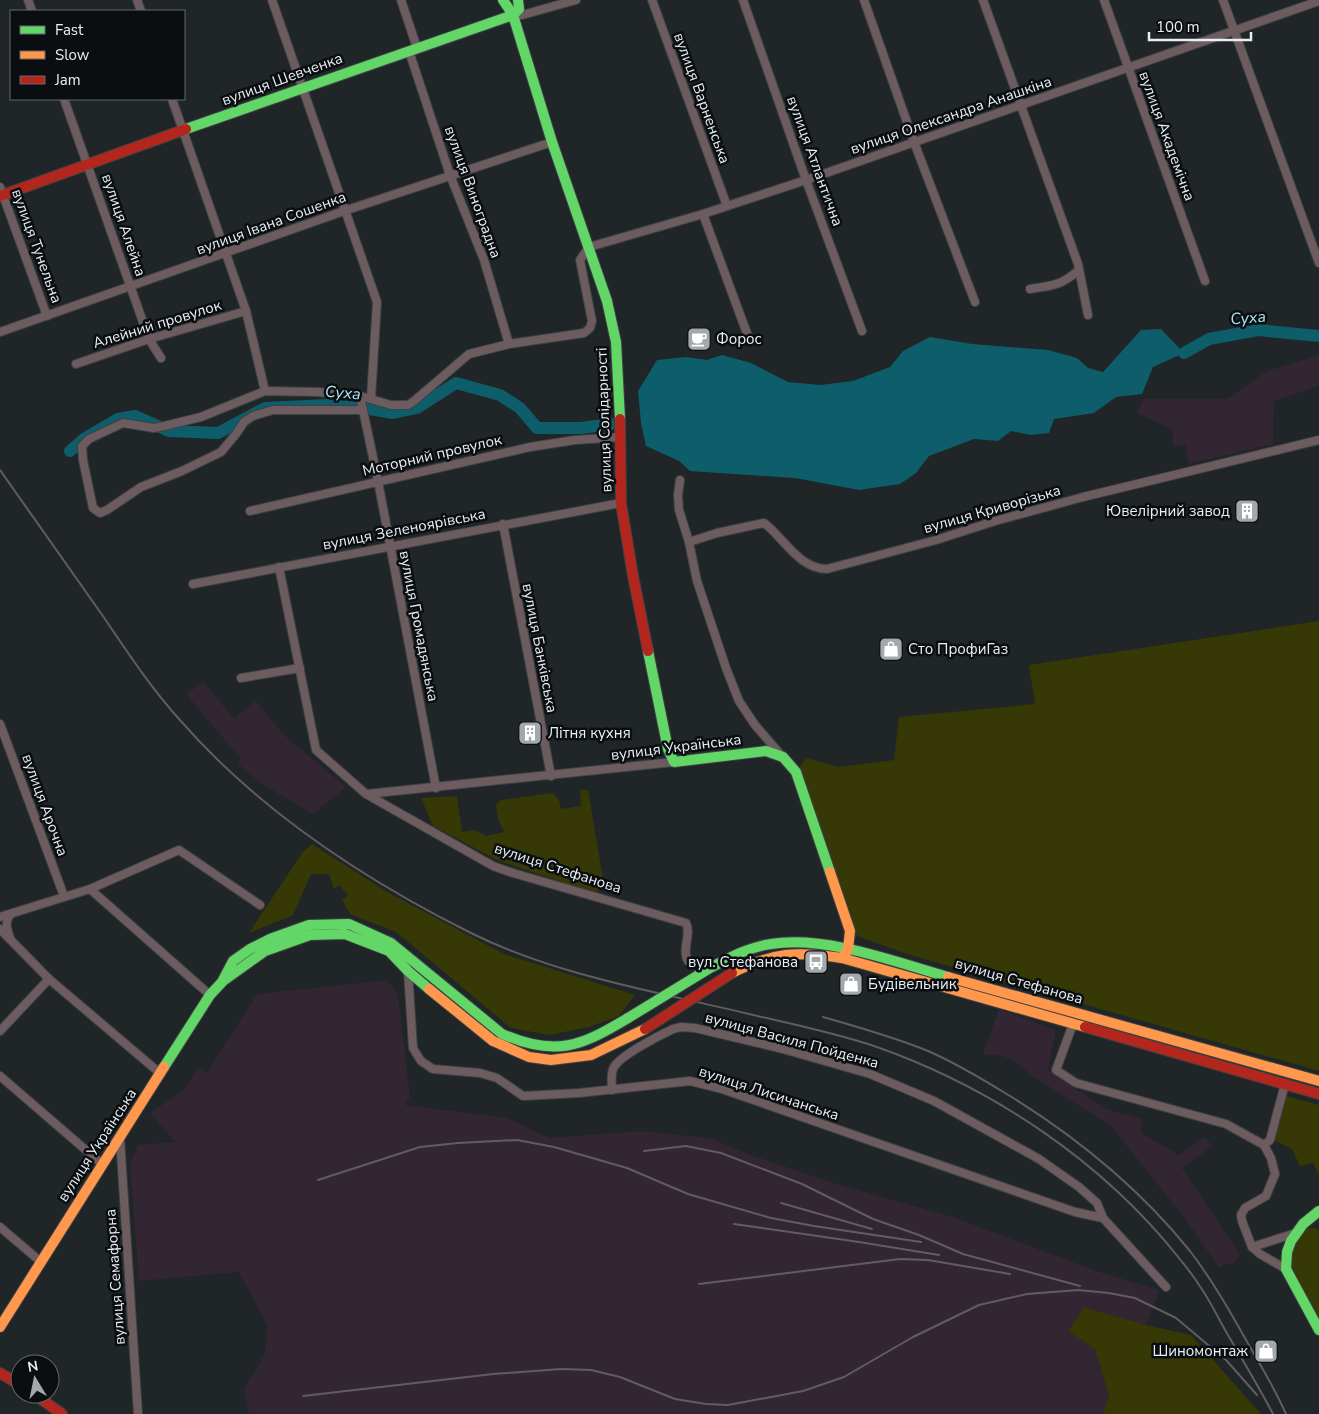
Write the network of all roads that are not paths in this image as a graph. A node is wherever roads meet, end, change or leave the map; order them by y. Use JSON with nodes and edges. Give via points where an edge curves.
{"nodes":[{"id":1,"x":272,"y":0,"type":"edge"},
{"id":2,"x":401,"y":0,"type":"edge"},
{"id":3,"x":503,"y":0,"type":"edge"},
{"id":4,"x":518,"y":0,"type":"edge"},
{"id":5,"x":576,"y":0,"type":"edge"},
{"id":6,"x":652,"y":0,"type":"edge"},
{"id":7,"x":743,"y":0,"type":"edge"},
{"id":8,"x":864,"y":0,"type":"edge"},
{"id":9,"x":983,"y":0,"type":"edge"},
{"id":10,"x":1104,"y":0,"type":"edge"},
{"id":11,"x":1223,"y":0,"type":"edge"},
{"id":12,"x":1319,"y":2,"type":"edge"},
{"id":13,"x":513,"y":15,"type":"junction"},
{"id":14,"x":1235,"y":32,"type":"junction"},
{"id":15,"x":413,"y":49,"type":"junction"},
{"id":16,"x":1129,"y":68,"type":"junction"},
{"id":17,"x":302,"y":88,"type":"junction"},
{"id":18,"x":64,"y":100,"type":"edge"},
{"id":19,"x":172,"y":100,"type":"edge"},
{"id":20,"x":1020,"y":105,"type":"junction"},
{"id":21,"x":184,"y":131,"type":"junction"},
{"id":22,"x":552,"y":142,"type":"junction"},
{"id":23,"x":914,"y":142,"type":"junction"},
{"id":24,"x":89,"y":165,"type":"junction"},
{"id":25,"x":450,"y":175,"type":"junction"},
{"id":26,"x":806,"y":180,"type":"junction"},
{"id":27,"x":1,"y":193,"type":"edge"},
{"id":28,"x":726,"y":206,"type":"junction"},
{"id":29,"x":344,"y":211,"type":"junction"},
{"id":30,"x":703,"y":214,"type":"junction"},
{"id":31,"x":589,"y":248,"type":"junction"},
{"id":32,"x":226,"y":254,"type":"junction"},
{"id":33,"x":1319,"y":263,"type":"edge"},
{"id":34,"x":1079,"y":270,"type":"junction"},
{"id":35,"x":1205,"y":281,"type":"dead end"},
{"id":36,"x":130,"y":286,"type":"junction"},
{"id":37,"x":1030,"y":289,"type":"dead end"},
{"id":38,"x":975,"y":302,"type":"dead end"},
{"id":39,"x":246,"y":311,"type":"junction"},
{"id":40,"x":1088,"y":315,"type":"dead end"},
{"id":41,"x":47,"y":316,"type":"junction"},
{"id":42,"x":862,"y":330,"type":"dead end"},
{"id":43,"x":0,"y":332,"type":"edge"},
{"id":44,"x":149,"y":339,"type":"junction"},
{"id":45,"x":749,"y":339,"type":"dead end"},
{"id":46,"x":509,"y":344,"type":"junction"},
{"id":47,"x":161,"y":358,"type":"dead end"},
{"id":48,"x":76,"y":364,"type":"dead end"},
{"id":49,"x":265,"y":391,"type":"junction"},
{"id":50,"x":360,"y":398,"type":"junction"},
{"id":51,"x":372,"y":398,"type":"junction"},
{"id":52,"x":363,"y":410,"type":"junction"},
{"id":53,"x":621,"y":437,"type":"junction"},
{"id":54,"x":1319,"y":440,"type":"edge"},
{"id":55,"x":680,"y":480,"type":"dead end"},
{"id":56,"x":378,"y":481,"type":"junction"},
{"id":57,"x":621,"y":503,"type":"junction"},
{"id":58,"x":250,"y":511,"type":"dead end"},
{"id":59,"x":503,"y":524,"type":"junction"},
{"id":60,"x":689,"y":542,"type":"junction"},
{"id":61,"x":390,"y":546,"type":"junction"},
{"id":62,"x":279,"y":567,"type":"junction"},
{"id":63,"x":193,"y":584,"type":"dead end"},
{"id":64,"x":300,"y":668,"type":"junction"},
{"id":65,"x":241,"y":678,"type":"dead end"},
{"id":66,"x":0,"y":724,"type":"edge"},
{"id":67,"x":783,"y":757,"type":"junction"},
{"id":68,"x":674,"y":762,"type":"junction"},
{"id":69,"x":551,"y":776,"type":"junction"},
{"id":70,"x":436,"y":788,"type":"junction"},
{"id":71,"x":366,"y":794,"type":"junction"},
{"id":72,"x":90,"y":889,"type":"junction"},
{"id":73,"x":64,"y":896,"type":"junction"},
{"id":74,"x":260,"y":905,"type":"dead end"},
{"id":75,"x":11,"y":914,"type":"junction"},
{"id":76,"x":0,"y":917,"type":"edge"},
{"id":77,"x":0,"y":929,"type":"edge"},
{"id":78,"x":10,"y":938,"type":"junction"},
{"id":79,"x":848,"y":949,"type":"junction"},
{"id":80,"x":842,"y":958,"type":"junction"},
{"id":81,"x":688,"y":961,"type":"dead end"},
{"id":82,"x":710,"y":968,"type":"joint"},
{"id":83,"x":408,"y":971,"type":"junction"},
{"id":84,"x":732,"y":973,"type":"joint"},
{"id":85,"x":49,"y":979,"type":"junction"},
{"id":86,"x":223,"y":981,"type":"junction"},
{"id":87,"x":210,"y":995,"type":"junction"},
{"id":88,"x":1073,"y":1024,"type":"junction"},
{"id":89,"x":0,"y":1031,"type":"edge"},
{"id":90,"x":160,"y":1074,"type":"junction"},
{"id":91,"x":0,"y":1076,"type":"edge"},
{"id":92,"x":1319,"y":1081,"type":"edge"},
{"id":93,"x":1285,"y":1084,"type":"junction"},
{"id":94,"x":612,"y":1090,"type":"junction"},
{"id":95,"x":1319,"y":1094,"type":"edge"},
{"id":96,"x":120,"y":1138,"type":"junction"},
{"id":97,"x":1264,"y":1146,"type":"junction"},
{"id":98,"x":102,"y":1164,"type":"junction"},
{"id":99,"x":1319,"y":1211,"type":"edge"},
{"id":100,"x":1103,"y":1218,"type":"junction"},
{"id":101,"x":0,"y":1227,"type":"edge"},
{"id":102,"x":1296,"y":1232,"type":"junction"},
{"id":103,"x":1252,"y":1246,"type":"junction"},
{"id":104,"x":41,"y":1262,"type":"junction"},
{"id":105,"x":1286,"y":1269,"type":"junction"},
{"id":106,"x":1166,"y":1287,"type":"dead end"},
{"id":107,"x":0,"y":1327,"type":"edge"},
{"id":108,"x":1319,"y":1330,"type":"edge"},
{"id":109,"x":48,"y":1404,"type":"edge"},
{"id":110,"x":62,"y":1414,"type":"edge"},
{"id":111,"x":138,"y":1414,"type":"edge"}],
"edges":[{"from":1,"to":17,"type":"street"},
{"from":2,"to":15,"type":"street","name":"вулиця Виноградна"},
{"from":3,"to":13,"type":"main road","name":"вулиця Солідарності"},
{"from":4,"to":13,"type":"main road","via":[[519,9]]},
{"from":5,"to":13,"type":"street","name":"вулиця Шевченка","via":[[522,16]]},
{"from":6,"to":28,"type":"street","name":"вулиця Варненська"},
{"from":7,"to":26,"type":"street","name":"вулиця Атлантична"},
{"from":8,"to":23,"type":"street"},
{"from":9,"to":20,"type":"street"},
{"from":10,"to":16,"type":"street","name":"вулиця Академічна"},
{"from":11,"to":14,"type":"street"},
{"from":12,"to":14,"type":"street","name":"вулиця Олександра Анашкіна"},
{"from":13,"to":15,"type":"main road","name":"вулиця Шевченка"},
{"from":13,"to":22,"type":"main road","name":"вулиця Солідарності"},
{"from":14,"to":16,"type":"street","name":"вулиця Олександра Анашкіна"},
{"from":14,"to":33,"type":"street"},
{"from":15,"to":17,"type":"main road","name":"вулиця Шевченка"},
{"from":15,"to":25,"type":"street","name":"вулиця Виноградна"},
{"from":16,"to":20,"type":"street","name":"вулиця Олександра Анашкіна"},
{"from":16,"to":35,"type":"street","name":"вулиця Академічна"},
{"from":17,"to":21,"type":"main road","name":"вулиця Шевченка"},
{"from":17,"to":29,"type":"street"},
{"from":18,"to":24,"type":"street","name":"вулиця Алейна"},
{"from":19,"to":21,"type":"street"},
{"from":20,"to":23,"type":"street","name":"вулиця Олександра Анашкіна"},
{"from":20,"to":34,"type":"street"},
{"from":21,"to":24,"type":"main road","name":"вулиця Шевченка"},
{"from":21,"to":32,"type":"street"},
{"from":22,"to":25,"type":"street","name":"вулиця Івана Сошенка"},
{"from":22,"to":31,"type":"main road","name":"вулиця Солідарності"},
{"from":23,"to":26,"type":"street","name":"вулиця Олександра Анашкіна"},
{"from":23,"to":38,"type":"street"},
{"from":24,"to":27,"type":"main road","name":"вулиця Шевченка"},
{"from":24,"to":36,"type":"street","name":"вулиця Алейна"},
{"from":25,"to":29,"type":"street","name":"вулиця Івана Сошенка"},
{"from":25,"to":46,"type":"street","name":"вулиця Виноградна","via":[[484,260]]},
{"from":26,"to":28,"type":"street","name":"вулиця Олександра Анашкіна"},
{"from":26,"to":42,"type":"street","name":"вулиця Атлантична"},
{"from":27,"to":41,"type":"street","name":"вулиця Тунельна"},
{"from":28,"to":30,"type":"street","name":"вулиця Олександра Анашкіна"},
{"from":29,"to":32,"type":"street","name":"вулиця Івана Сошенка"},
{"from":29,"to":51,"type":"street","via":[[377,302]]},
{"from":30,"to":31,"type":"street","name":"вулиця Олександра Анашкіна"},
{"from":30,"to":45,"type":"street"},
{"from":31,"to":46,"type":"street","via":[[580,260],[592,321],[590,328],[584,333]]},
{"from":31,"to":53,"type":"main road","name":"вулиця Солідарності","via":[[607,301],[616,342]]},
{"from":32,"to":36,"type":"street","name":"вулиця Івана Сошенка"},
{"from":32,"to":39,"type":"street"},
{"from":34,"to":37,"type":"street","via":[[1060,284]]},
{"from":34,"to":40,"type":"street"},
{"from":36,"to":41,"type":"street","name":"вулиця Івана Сошенка"},
{"from":36,"to":44,"type":"street","name":"вулиця Алейна"},
{"from":39,"to":44,"type":"street","name":"Алейний провулок"},
{"from":39,"to":49,"type":"street"},
{"from":41,"to":43,"type":"street","name":"вулиця Івана Сошенка"},
{"from":44,"to":47,"type":"street","name":"вулиця Алейна"},
{"from":44,"to":48,"type":"street","name":"Алейний провулок"},
{"from":46,"to":51,"type":"street","via":[[469,354],[408,405],[391,405]]},
{"from":49,"to":50,"type":"street","via":[[318,392]]},
{"from":49,"to":52,"type":"street","via":[[201,417],[154,428],[123,424],[88,439],[82,446],[93,508],[100,513],[107,510],[141,487],[222,452],[244,422],[254,416],[273,410]]},
{"from":50,"to":51,"type":"street"},
{"from":50,"to":52,"type":"street","name":"вулиця Громадянська"},
{"from":52,"to":56,"type":"street","name":"вулиця Громадянська"},
{"from":53,"to":56,"type":"street","name":"Моторний провулок","via":[[530,447]]},
{"from":53,"to":57,"type":"main road","name":"вулиця Солідарності"},
{"from":54,"to":60,"type":"street","name":"вулиця Криворізька","via":[[995,520],[936,540],[826,569],[810,566],[799,558],[764,523]]},
{"from":55,"to":60,"type":"street","via":[[679,510]]},
{"from":56,"to":58,"type":"street","name":"Моторний провулок"},
{"from":56,"to":61,"type":"street","name":"вулиця Громадянська"},
{"from":57,"to":59,"type":"street","name":"вулиця Зеленоярівська"},
{"from":57,"to":68,"type":"main road","name":"вулиця Солідарності","via":[[668,749]]},
{"from":59,"to":61,"type":"street","name":"вулиця Зеленоярівська"},
{"from":59,"to":69,"type":"street","name":"вулиця Банківська"},
{"from":60,"to":67,"type":"street","via":[[697,581],[739,701],[754,725]]},
{"from":61,"to":62,"type":"street","name":"вулиця Зеленоярівська"},
{"from":61,"to":70,"type":"street","name":"вулиця Громадянська"},
{"from":62,"to":63,"type":"street","name":"вулиця Зеленоярівська"},
{"from":62,"to":64,"type":"street"},
{"from":64,"to":65,"type":"street"},
{"from":64,"to":71,"type":"street","via":[[316,750]]},
{"from":66,"to":73,"type":"street","name":"вулиця Арочна"},
{"from":67,"to":68,"type":"main road","name":"вулиця Українська","via":[[766,751]]},
{"from":67,"to":79,"type":"main road","via":[[796,772],[850,931]]},
{"from":68,"to":69,"type":"street","name":"вулиця Українська"},
{"from":69,"to":70,"type":"street","name":"вулиця Українська"},
{"from":70,"to":71,"type":"street","name":"вулиця Українська"},
{"from":71,"to":81,"type":"street","name":"вулиця Стефанова","via":[[493,866],[686,923],[685,955]]},
{"from":72,"to":73,"type":"street"},
{"from":72,"to":74,"type":"street","via":[[179,850]]},
{"from":72,"to":87,"type":"street"},
{"from":73,"to":75,"type":"street"},
{"from":75,"to":76,"type":"street"},
{"from":75,"to":78,"type":"street","via":[[6,924]]},
{"from":77,"to":78,"type":"street"},
{"from":78,"to":85,"type":"street"},
{"from":79,"to":80,"type":"main road"},
{"from":79,"to":82,"type":"main road","name":"вулиця Стефанова","via":[[778,943],[737,954]]},
{"from":79,"to":92,"type":"main road","name":"вулиця Стефанова"},
{"from":80,"to":84,"type":"main road","name":"вулиця Стефанова","via":[[785,953],[750,963]]},
{"from":80,"to":88,"type":"main road","name":"вулиця Стефанова"},
{"from":82,"to":86,"type":"main road","name":"вулиця Українська","bridge":true,"via":[[606,1032],[572,1046],[554,1048],[520,1043],[502,1034],[391,942],[348,924],[309,925],[250,948],[233,961]]},
{"from":83,"to":84,"type":"main road","name":"вулиця Українська","bridge":true,"via":[[479,1031],[501,1045],[529,1057],[551,1060],[591,1055],[627,1039]]},
{"from":83,"to":86,"type":"main road","name":"вулиця Українська","via":[[389,951],[345,934],[310,936],[265,951]]},
{"from":83,"to":94,"type":"street","name":"вулиця Лисичанська","via":[[413,1048],[433,1069],[480,1073],[497,1078],[523,1096]]},
{"from":85,"to":89,"type":"street"},
{"from":85,"to":90,"type":"street"},
{"from":86,"to":87,"type":"main road","name":"вулиця Українська"},
{"from":87,"to":90,"type":"main road","name":"вулиця Українська"},
{"from":88,"to":93,"type":"main road","name":"вулиця Стефанова"},
{"from":88,"to":97,"type":"street","via":[[1056,1070],[1076,1083],[1226,1124]]},
{"from":90,"to":96,"type":"main road","name":"вулиця Українська"},
{"from":91,"to":98,"type":"street"},
{"from":93,"to":95,"type":"main road","name":"вулиця Стефанова"},
{"from":93,"to":97,"type":"street","via":[[1270,1140]]},
{"from":94,"to":100,"type":"street","name":"вулиця Лисичанська","via":[[690,1081],[722,1089],[1075,1212]]},
{"from":94,"to":100,"type":"street","name":"вулиця Василя Пойденка","via":[[611,1079],[620,1060],[673,1029],[695,1028],[782,1049],[870,1074],[934,1101],[1039,1159],[1097,1203]]},
{"from":96,"to":98,"type":"main road","name":"вулиця Українська"},
{"from":96,"to":111,"type":"street","name":"вулиця Семафорна"},
{"from":97,"to":103,"type":"street","via":[[1275,1174],[1266,1196],[1245,1208],[1241,1215]]},
{"from":98,"to":104,"type":"main road","name":"вулиця Українська"},
{"from":99,"to":102,"type":"main road"},
{"from":100,"to":106,"type":"street"},
{"from":101,"to":104,"type":"street"},
{"from":102,"to":103,"type":"street"},
{"from":102,"to":105,"type":"main road","via":[[1287,1252]]},
{"from":103,"to":105,"type":"street"},
{"from":104,"to":107,"type":"main road","name":"вулиця Українська"},
{"from":105,"to":108,"type":"main road"},
{"from":109,"to":110,"type":"main road"}]}
